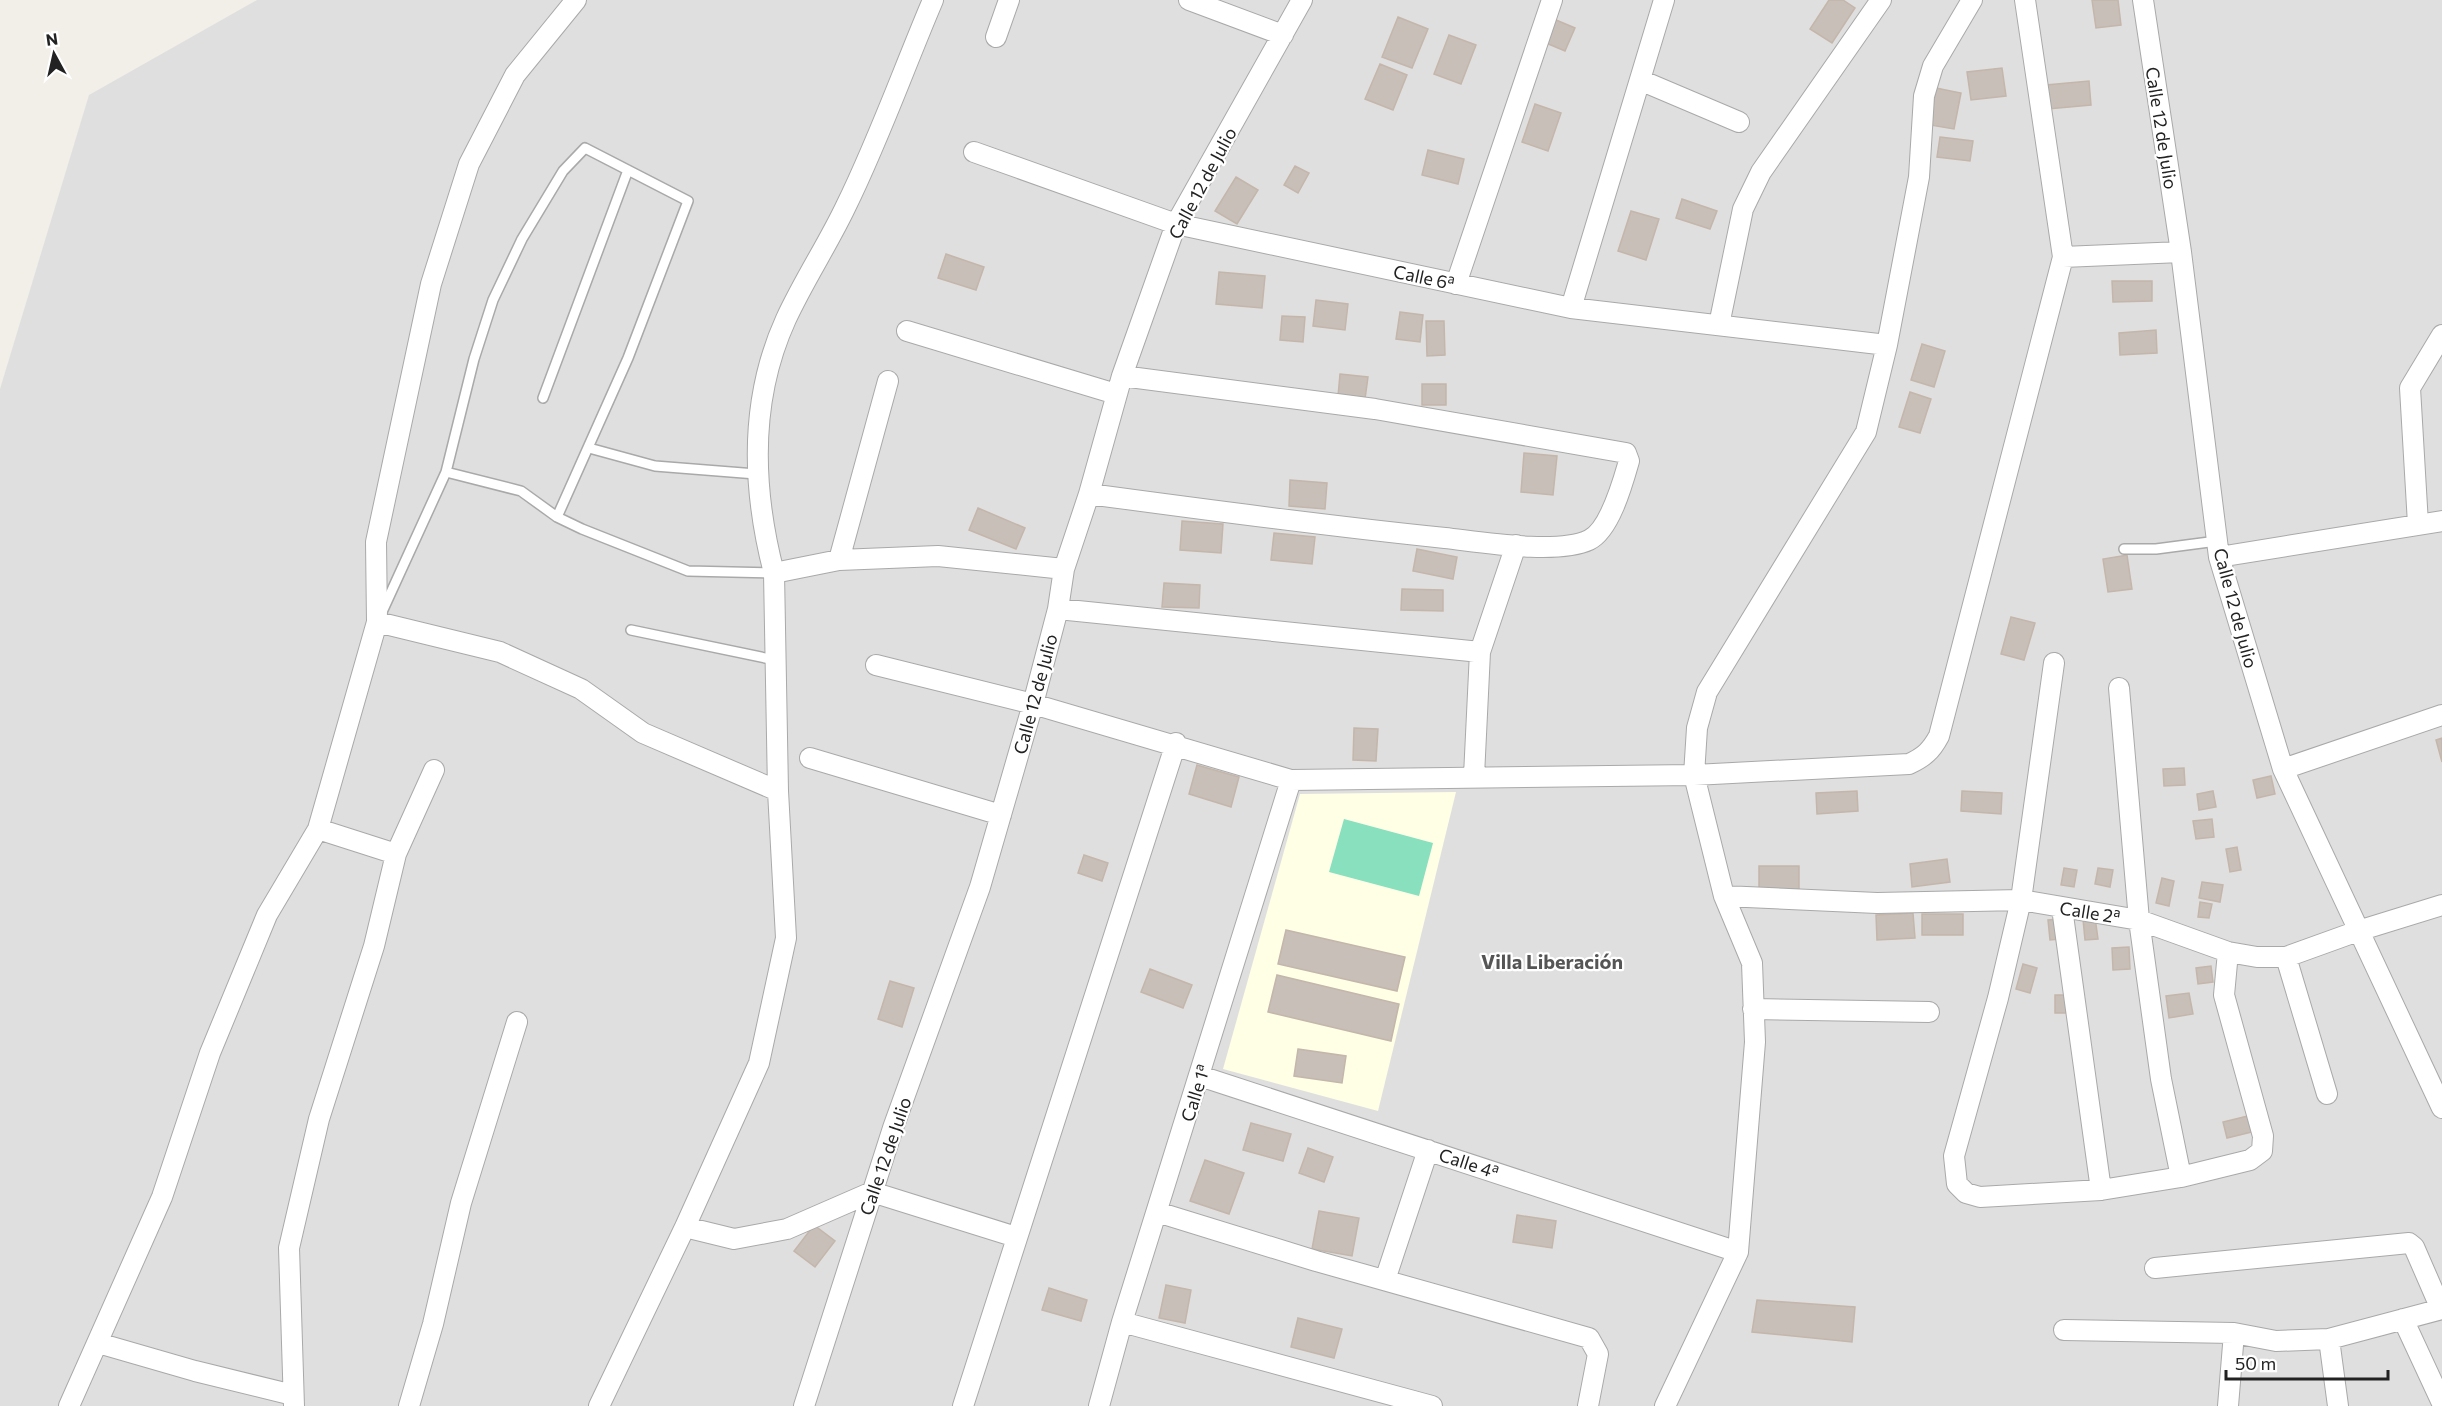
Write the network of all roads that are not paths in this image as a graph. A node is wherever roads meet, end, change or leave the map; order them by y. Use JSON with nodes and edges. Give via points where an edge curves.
{"nodes":[{"id":1,"x":576,"y":0,"type":"edge"},
{"id":2,"x":933,"y":0,"type":"edge"},
{"id":3,"x":1009,"y":0,"type":"edge"},
{"id":4,"x":1189,"y":0,"type":"edge"},
{"id":5,"x":1302,"y":0,"type":"edge"},
{"id":6,"x":1552,"y":0,"type":"edge"},
{"id":7,"x":1664,"y":0,"type":"edge"},
{"id":8,"x":1881,"y":0,"type":"edge"},
{"id":9,"x":1972,"y":0,"type":"edge"},
{"id":10,"x":2025,"y":0,"type":"edge"},
{"id":11,"x":2143,"y":0,"type":"edge"},
{"id":12,"x":1283,"y":35,"type":"junction"},
{"id":13,"x":996,"y":37,"type":"dead end"},
{"id":14,"x":1640,"y":80,"type":"junction"},
{"id":15,"x":1739,"y":122,"type":"dead end"},
{"id":16,"x":974,"y":152,"type":"dead end"},
{"id":17,"x":628,"y":170,"type":"junction"},
{"id":18,"x":1176,"y":225,"type":"junction"},
{"id":19,"x":2181,"y":252,"type":"junction"},
{"id":20,"x":2062,"y":257,"type":"junction"},
{"id":21,"x":1456,"y":284,"type":"junction"},
{"id":22,"x":1571,"y":308,"type":"junction"},
{"id":23,"x":1719,"y":326,"type":"junction"},
{"id":24,"x":907,"y":331,"type":"dead end"},
{"id":25,"x":2442,"y":335,"type":"edge"},
{"id":26,"x":1887,"y":345,"type":"junction"},
{"id":27,"x":888,"y":381,"type":"dead end"},
{"id":28,"x":1119,"y":385,"type":"junction"},
{"id":29,"x":543,"y":398,"type":"dead end"},
{"id":30,"x":589,"y":448,"type":"junction"},
{"id":31,"x":446,"y":472,"type":"junction"},
{"id":32,"x":756,"y":474,"type":"junction"},
{"id":33,"x":1089,"y":494,"type":"junction"},
{"id":34,"x":557,"y":517,"type":"junction"},
{"id":35,"x":2442,"y":521,"type":"edge"},
{"id":36,"x":2418,"y":524,"type":"junction"},
{"id":37,"x":1516,"y":545,"type":"junction"},
{"id":38,"x":2124,"y":549,"type":"dead end"},
{"id":39,"x":2218,"y":549,"type":"junction"},
{"id":40,"x":839,"y":560,"type":"junction"},
{"id":41,"x":1064,"y":569,"type":"junction"},
{"id":42,"x":774,"y":573,"type":"junction"},
{"id":43,"x":1058,"y":609,"type":"junction"},
{"id":44,"x":377,"y":622,"type":"junction"},
{"id":45,"x":631,"y":630,"type":"dead end"},
{"id":46,"x":1480,"y":652,"type":"junction"},
{"id":47,"x":775,"y":660,"type":"junction"},
{"id":48,"x":2054,"y":663,"type":"dead end"},
{"id":49,"x":876,"y":665,"type":"dead end"},
{"id":50,"x":2119,"y":688,"type":"dead end"},
{"id":51,"x":1033,"y":704,"type":"junction"},
{"id":52,"x":2442,"y":715,"type":"edge"},
{"id":53,"x":1176,"y":743,"type":"junction"},
{"id":54,"x":810,"y":758,"type":"dead end"},
{"id":55,"x":2283,"y":769,"type":"junction"},
{"id":56,"x":434,"y":770,"type":"dead end"},
{"id":57,"x":1474,"y":776,"type":"junction"},
{"id":58,"x":1694,"y":776,"type":"junction"},
{"id":59,"x":1292,"y":780,"type":"junction"},
{"id":60,"x":778,"y":791,"type":"junction"},
{"id":61,"x":1001,"y":815,"type":"junction"},
{"id":62,"x":318,"y":829,"type":"junction"},
{"id":63,"x":396,"y":854,"type":"junction"},
{"id":64,"x":1724,"y":896,"type":"junction"},
{"id":65,"x":2021,"y":900,"type":"junction"},
{"id":66,"x":2442,"y":905,"type":"edge"},
{"id":67,"x":2062,"y":908,"type":"junction"},
{"id":68,"x":2139,"y":920,"type":"junction"},
{"id":69,"x":2358,"y":931,"type":"junction"},
{"id":70,"x":2228,"y":952,"type":"junction"},
{"id":71,"x":2286,"y":957,"type":"junction"},
{"id":72,"x":1753,"y":1009,"type":"junction"},
{"id":73,"x":1929,"y":1012,"type":"dead end"},
{"id":74,"x":517,"y":1022,"type":"dead end"},
{"id":75,"x":1200,"y":1076,"type":"junction"},
{"id":76,"x":2327,"y":1094,"type":"dead end"},
{"id":77,"x":2442,"y":1108,"type":"edge"},
{"id":78,"x":1428,"y":1150,"type":"junction"},
{"id":79,"x":2181,"y":1177,"type":"junction"},
{"id":80,"x":2101,"y":1190,"type":"junction"},
{"id":81,"x":872,"y":1192,"type":"junction"},
{"id":82,"x":1157,"y":1212,"type":"junction"},
{"id":83,"x":685,"y":1227,"type":"junction"},
{"id":84,"x":1016,"y":1237,"type":"junction"},
{"id":85,"x":1738,"y":1252,"type":"junction"},
{"id":86,"x":2155,"y":1268,"type":"dead end"},
{"id":87,"x":1385,"y":1280,"type":"junction"},
{"id":88,"x":2442,"y":1309,"type":"edge"},
{"id":89,"x":2403,"y":1319,"type":"junction"},
{"id":90,"x":1122,"y":1322,"type":"junction"},
{"id":91,"x":2064,"y":1330,"type":"dead end"},
{"id":92,"x":2234,"y":1333,"type":"junction"},
{"id":93,"x":2329,"y":1339,"type":"junction"},
{"id":94,"x":98,"y":1343,"type":"junction"},
{"id":95,"x":293,"y":1401,"type":"edge"},
{"id":96,"x":2442,"y":1403,"type":"edge"},
{"id":97,"x":69,"y":1406,"type":"edge"},
{"id":98,"x":409,"y":1406,"type":"edge"},
{"id":99,"x":599,"y":1406,"type":"edge"},
{"id":100,"x":804,"y":1406,"type":"edge"},
{"id":101,"x":963,"y":1406,"type":"edge"},
{"id":102,"x":1099,"y":1406,"type":"edge"},
{"id":103,"x":1432,"y":1406,"type":"edge"},
{"id":104,"x":1588,"y":1406,"type":"edge"},
{"id":105,"x":1665,"y":1406,"type":"edge"},
{"id":106,"x":2228,"y":1406,"type":"edge"},
{"id":107,"x":2338,"y":1406,"type":"edge"}],
"edges":[{"from":1,"to":44,"type":"street","via":[[515,75],[469,164],[431,284],[376,542]]},
{"from":2,"to":32,"type":"street","via":[[847,205],[786,320],[768,376],[756,438]]},
{"from":3,"to":13,"type":"street"},
{"from":4,"to":12,"type":"street"},
{"from":5,"to":12,"type":"street","name":"Calle 12 de Julio"},
{"from":6,"to":21,"type":"street"},
{"from":7,"to":14,"type":"street"},
{"from":8,"to":23,"type":"street","via":[[1761,172],[1743,209]]},
{"from":9,"to":26,"type":"street","via":[[1933,66],[1924,96],[1919,177]]},
{"from":10,"to":20,"type":"street"},
{"from":11,"to":19,"type":"street","name":"Calle 12 de Julio"},
{"from":12,"to":18,"type":"street","name":"Calle 12 de Julio"},
{"from":14,"to":15,"type":"street"},
{"from":14,"to":22,"type":"street"},
{"from":16,"to":18,"type":"street","name":"Calle 6ª"},
{"from":17,"to":29,"type":"lane"},
{"from":17,"to":30,"type":"lane","via":[[688,201]]},
{"from":17,"to":31,"type":"lane","via":[[585,148],[563,171],[528,230],[494,300],[474,359]]},
{"from":18,"to":21,"type":"street","name":"Calle 6ª"},
{"from":18,"to":28,"type":"street","name":"Calle 12 de Julio"},
{"from":19,"to":20,"type":"street"},
{"from":19,"to":39,"type":"street","name":"Calle 12 de Julio"},
{"from":20,"to":58,"type":"street","via":[[1939,736],[1931,751],[1909,764]]},
{"from":21,"to":22,"type":"street","name":"Calle 6ª"},
{"from":22,"to":23,"type":"street","name":"Calle 6ª"},
{"from":23,"to":26,"type":"street","name":"Calle 6ª"},
{"from":24,"to":28,"type":"street"},
{"from":25,"to":36,"type":"street","via":[[2410,388]]},
{"from":26,"to":58,"type":"street","via":[[1866,432],[1707,692],[1697,728]]},
{"from":27,"to":40,"type":"street"},
{"from":28,"to":33,"type":"street","name":"Calle 12 de Julio"},
{"from":28,"to":37,"type":"street","via":[[1375,409],[1626,453],[1629,461],[1613,508],[1592,539],[1575,545]]},
{"from":30,"to":32,"type":"lane","via":[[655,466]]},
{"from":30,"to":34,"type":"lane"},
{"from":31,"to":34,"type":"lane","via":[[521,491]]},
{"from":31,"to":44,"type":"lane"},
{"from":32,"to":42,"type":"street"},
{"from":33,"to":37,"type":"street","via":[[1316,525]]},
{"from":33,"to":41,"type":"street","name":"Calle 12 de Julio"},
{"from":34,"to":42,"type":"lane","via":[[688,571]]},
{"from":35,"to":36,"type":"street"},
{"from":36,"to":39,"type":"street"},
{"from":37,"to":46,"type":"street"},
{"from":38,"to":39,"type":"lane"},
{"from":39,"to":55,"type":"street","name":"Calle 12 de Julio"},
{"from":40,"to":41,"type":"street","via":[[938,556]]},
{"from":40,"to":42,"type":"street"},
{"from":41,"to":43,"type":"street","name":"Calle 12 de Julio"},
{"from":42,"to":47,"type":"street"},
{"from":43,"to":46,"type":"street"},
{"from":43,"to":51,"type":"street","name":"Calle 12 de Julio"},
{"from":44,"to":60,"type":"street","via":[[500,652],[580,689],[643,733]]},
{"from":44,"to":62,"type":"street"},
{"from":45,"to":47,"type":"lane"},
{"from":46,"to":57,"type":"street"},
{"from":47,"to":60,"type":"street"},
{"from":48,"to":65,"type":"street"},
{"from":49,"to":51,"type":"street"},
{"from":50,"to":68,"type":"street"},
{"from":51,"to":53,"type":"street"},
{"from":51,"to":61,"type":"street","name":"Calle 12 de Julio"},
{"from":52,"to":55,"type":"street"},
{"from":53,"to":59,"type":"street"},
{"from":53,"to":84,"type":"street"},
{"from":54,"to":61,"type":"street"},
{"from":55,"to":69,"type":"street","name":"Calle 12 de Julio"},
{"from":56,"to":63,"type":"street"},
{"from":57,"to":58,"type":"street"},
{"from":57,"to":59,"type":"street"},
{"from":58,"to":64,"type":"street"},
{"from":59,"to":75,"type":"street","name":"Calle 1ª"},
{"from":60,"to":83,"type":"street","via":[[786,938],[759,1063]]},
{"from":61,"to":81,"type":"street","name":"Calle 12 de Julio","via":[[980,887]]},
{"from":62,"to":63,"type":"street"},
{"from":62,"to":94,"type":"street","via":[[267,915],[210,1053],[162,1197]]},
{"from":63,"to":95,"type":"street","via":[[374,946],[319,1119],[289,1248]]},
{"from":64,"to":65,"type":"street","name":"Calle 2ª","via":[[1877,903]]},
{"from":64,"to":72,"type":"street","via":[[1752,963]]},
{"from":65,"to":67,"type":"street","name":"Calle 2ª"},
{"from":65,"to":80,"type":"street","via":[[1954,1156],[1957,1184],[1966,1193],[1980,1197]]},
{"from":66,"to":69,"type":"street","name":"Calle 2ª"},
{"from":67,"to":68,"type":"street","name":"Calle 2ª"},
{"from":67,"to":80,"type":"street"},
{"from":68,"to":70,"type":"street","name":"Calle 2ª"},
{"from":68,"to":79,"type":"street","via":[[2161,1079]]},
{"from":69,"to":71,"type":"street","name":"Calle 2ª"},
{"from":69,"to":77,"type":"street","name":"Calle 12 de Julio"},
{"from":70,"to":71,"type":"street","name":"Calle 2ª"},
{"from":70,"to":79,"type":"street","via":[[2224,995],[2264,1144],[2262,1151],[2250,1160]]},
{"from":71,"to":76,"type":"street"},
{"from":72,"to":73,"type":"street"},
{"from":72,"to":85,"type":"street","via":[[1755,1042]]},
{"from":74,"to":98,"type":"street","via":[[461,1203]]},
{"from":75,"to":78,"type":"street","name":"Calle 4ª"},
{"from":75,"to":82,"type":"street","name":"Calle 1ª"},
{"from":78,"to":85,"type":"street","name":"Calle 4ª"},
{"from":78,"to":87,"type":"street"},
{"from":79,"to":80,"type":"street"},
{"from":81,"to":83,"type":"street","via":[[787,1229],[734,1239]]},
{"from":81,"to":84,"type":"street"},
{"from":81,"to":100,"type":"street","name":"Calle 12 de Julio"},
{"from":82,"to":87,"type":"street"},
{"from":82,"to":90,"type":"street","name":"Calle 1ª"},
{"from":83,"to":99,"type":"street"},
{"from":84,"to":101,"type":"street"},
{"from":85,"to":105,"type":"street"},
{"from":86,"to":88,"type":"street","via":[[2409,1243]]},
{"from":87,"to":104,"type":"street","via":[[1589,1338],[1598,1354]]},
{"from":88,"to":89,"type":"street"},
{"from":89,"to":93,"type":"street"},
{"from":89,"to":96,"type":"street"},
{"from":90,"to":102,"type":"street","name":"Calle 1ª"},
{"from":90,"to":103,"type":"street"},
{"from":91,"to":92,"type":"street"},
{"from":92,"to":93,"type":"street","via":[[2276,1341]]},
{"from":92,"to":106,"type":"street"},
{"from":93,"to":107,"type":"street"},
{"from":94,"to":95,"type":"street"},
{"from":94,"to":97,"type":"street"}]}
